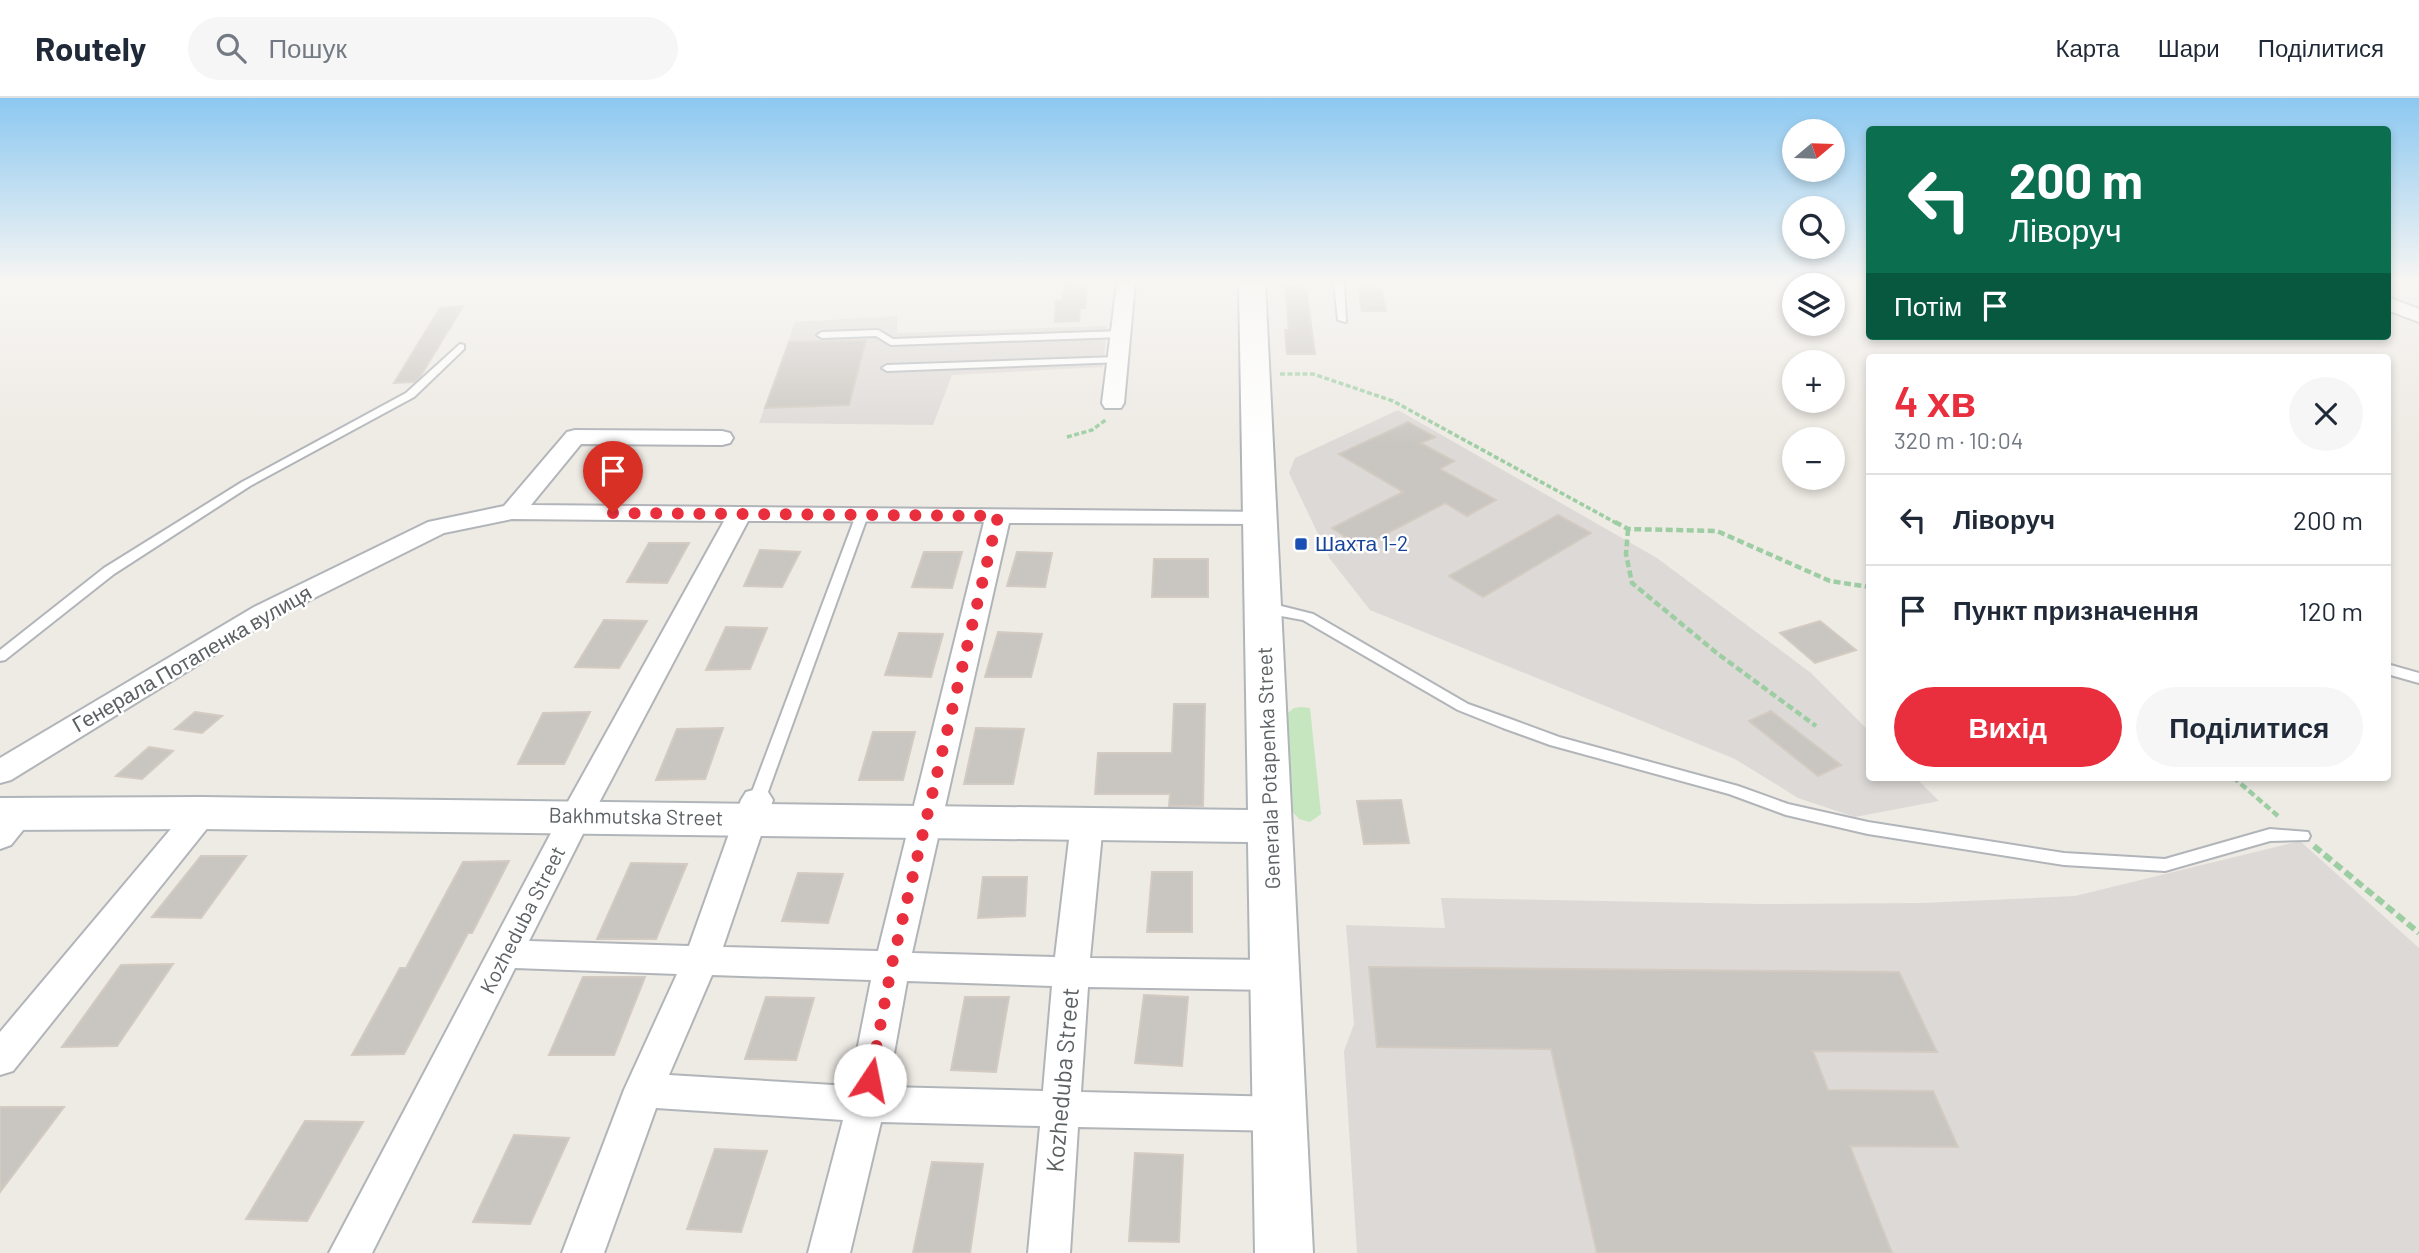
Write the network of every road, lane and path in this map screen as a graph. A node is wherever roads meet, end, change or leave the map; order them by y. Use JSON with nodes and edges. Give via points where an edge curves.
{"nodes":[{"id":1,"x":884,"y":337,"type":"edge"},
{"id":2,"x":1038,"y":337,"type":"edge"},
{"id":3,"x":1121,"y":337,"type":"edge"},
{"id":4,"x":1254,"y":337,"type":"edge"},
{"id":5,"x":460,"y":347,"type":"dead end"},
{"id":6,"x":1118,"y":360,"type":"junction"},
{"id":7,"x":887,"y":368,"type":"dead end"},
{"id":8,"x":1256,"y":373,"type":"junction"},
{"id":9,"x":1113,"y":403,"type":"joint"},
{"id":10,"x":1067,"y":437,"type":"dead end"},
{"id":11,"x":722,"y":438,"type":"dead end"},
{"id":12,"x":512,"y":512,"type":"junction"},
{"id":13,"x":740,"y":515,"type":"junction"},
{"id":14,"x":862,"y":515,"type":"junction"},
{"id":15,"x":998,"y":516,"type":"junction"},
{"id":16,"x":1261,"y":517,"type":"junction"},
{"id":17,"x":1628,"y":529,"type":"junction"},
{"id":18,"x":1866,"y":586,"type":"edge"},
{"id":19,"x":1264,"y":609,"type":"junction"},
{"id":20,"x":0,"y":657,"type":"edge"},
{"id":21,"x":2391,"y":670,"type":"edge"},
{"id":22,"x":2419,"y":678,"type":"edge"},
{"id":23,"x":1816,"y":726,"type":"dead end"},
{"id":24,"x":0,"y":772,"type":"edge"},
{"id":25,"x":2238,"y":781,"type":"edge"},
{"id":26,"x":754,"y":810,"type":"junction"},
{"id":27,"x":202,"y":813,"type":"junction"},
{"id":28,"x":576,"y":816,"type":"junction"},
{"id":29,"x":7,"y":822,"type":"edge"},
{"id":30,"x":926,"y":823,"type":"junction"},
{"id":31,"x":1087,"y":824,"type":"junction"},
{"id":32,"x":1271,"y":826,"type":"junction"},
{"id":33,"x":2302,"y":836,"type":"junction"},
{"id":34,"x":2419,"y":933,"type":"edge"},
{"id":35,"x":506,"y":954,"type":"junction"},
{"id":36,"x":701,"y":960,"type":"junction"},
{"id":37,"x":892,"y":964,"type":"junction"},
{"id":38,"x":1071,"y":972,"type":"junction"},
{"id":39,"x":1276,"y":975,"type":"junction"},
{"id":40,"x":0,"y":1059,"type":"edge"},
{"id":41,"x":643,"y":1090,"type":"junction"},
{"id":42,"x":866,"y":1104,"type":"junction"},
{"id":43,"x":1060,"y":1109,"type":"junction"},
{"id":44,"x":1279,"y":1114,"type":"junction"},
{"id":45,"x":350,"y":1253,"type":"edge"},
{"id":46,"x":583,"y":1253,"type":"edge"},
{"id":47,"x":829,"y":1253,"type":"edge"},
{"id":48,"x":1049,"y":1253,"type":"edge"},
{"id":49,"x":1284,"y":1253,"type":"edge"}],
"edges":[{"from":1,"to":2,"type":"lane","via":[[891,342]]},
{"from":3,"to":6,"type":"street"},
{"from":4,"to":8,"type":"main road","name":"Generala Potapenka Street"},
{"from":5,"to":20,"type":"lane","via":[[410,395],[246,484],[109,571]]},
{"from":6,"to":7,"type":"lane"},
{"from":6,"to":9,"type":"street"},
{"from":8,"to":16,"type":"main road","name":"Generala Potapenka Street"},
{"from":8,"to":17,"type":"path","via":[[1313,374],[1393,401]]},
{"from":9,"to":10,"type":"path","via":[[1100,426]]},
{"from":11,"to":12,"type":"street","via":[[575,436]]},
{"from":12,"to":13,"type":"street","name":"Генерала Потапенка вулиця"},
{"from":12,"to":24,"type":"street","name":"Генерала Потапенка вулиця","via":[[437,527],[263,613]]},
{"from":13,"to":14,"type":"street","name":"Генерала Потапенка вулиця"},
{"from":13,"to":28,"type":"street","name":"Kozheduba Street"},
{"from":14,"to":15,"type":"street","name":"Генерала Потапенка вулиця"},
{"from":14,"to":26,"type":"lane"},
{"from":15,"to":16,"type":"street","name":"Генерала Потапенка вулиця"},
{"from":15,"to":30,"type":"street"},
{"from":16,"to":19,"type":"main road","name":"Generala Potapenka Street"},
{"from":17,"to":18,"type":"path","via":[[1717,531],[1830,580]]},
{"from":17,"to":23,"type":"path","via":[[1626,554],[1632,583]]},
{"from":19,"to":32,"type":"main road","name":"Generala Potapenka Street"},
{"from":19,"to":33,"type":"lane","via":[[1308,617],[1463,707],[1555,741],[1786,809],[1868,828],[2063,859],[2165,865],[2270,835]]},
{"from":21,"to":22,"type":"lane"},
{"from":25,"to":33,"type":"path"},
{"from":26,"to":28,"type":"main road","name":"Bakhmutska Street"},
{"from":26,"to":30,"type":"main road","name":"Bakhmutska Street"},
{"from":26,"to":36,"type":"street"},
{"from":27,"to":28,"type":"main road","name":"Bakhmutska Street"},
{"from":27,"to":29,"type":"main road","name":"Bakhmutska Street"},
{"from":27,"to":40,"type":"street"},
{"from":28,"to":35,"type":"street","name":"Kozheduba Street"},
{"from":30,"to":31,"type":"main road","name":"Bakhmutska Street"},
{"from":30,"to":37,"type":"street"},
{"from":31,"to":32,"type":"main road","name":"Bakhmutska Street"},
{"from":31,"to":38,"type":"street","name":"Kozheduba Street"},
{"from":32,"to":39,"type":"main road","name":"Generala Potapenka Street"},
{"from":33,"to":34,"type":"path"},
{"from":35,"to":36,"type":"street"},
{"from":35,"to":45,"type":"street","name":"Kozheduba Street"},
{"from":36,"to":37,"type":"street"},
{"from":36,"to":41,"type":"street"},
{"from":37,"to":38,"type":"street"},
{"from":37,"to":42,"type":"street"},
{"from":38,"to":39,"type":"street"},
{"from":38,"to":43,"type":"street","name":"Kozheduba Street"},
{"from":39,"to":44,"type":"main road","name":"Generala Potapenka Street"},
{"from":41,"to":42,"type":"street"},
{"from":41,"to":46,"type":"street"},
{"from":42,"to":43,"type":"street"},
{"from":42,"to":47,"type":"street"},
{"from":43,"to":44,"type":"street"},
{"from":43,"to":48,"type":"street","name":"Kozheduba Street"},
{"from":44,"to":49,"type":"main road","name":"Generala Potapenka Street"}]}
